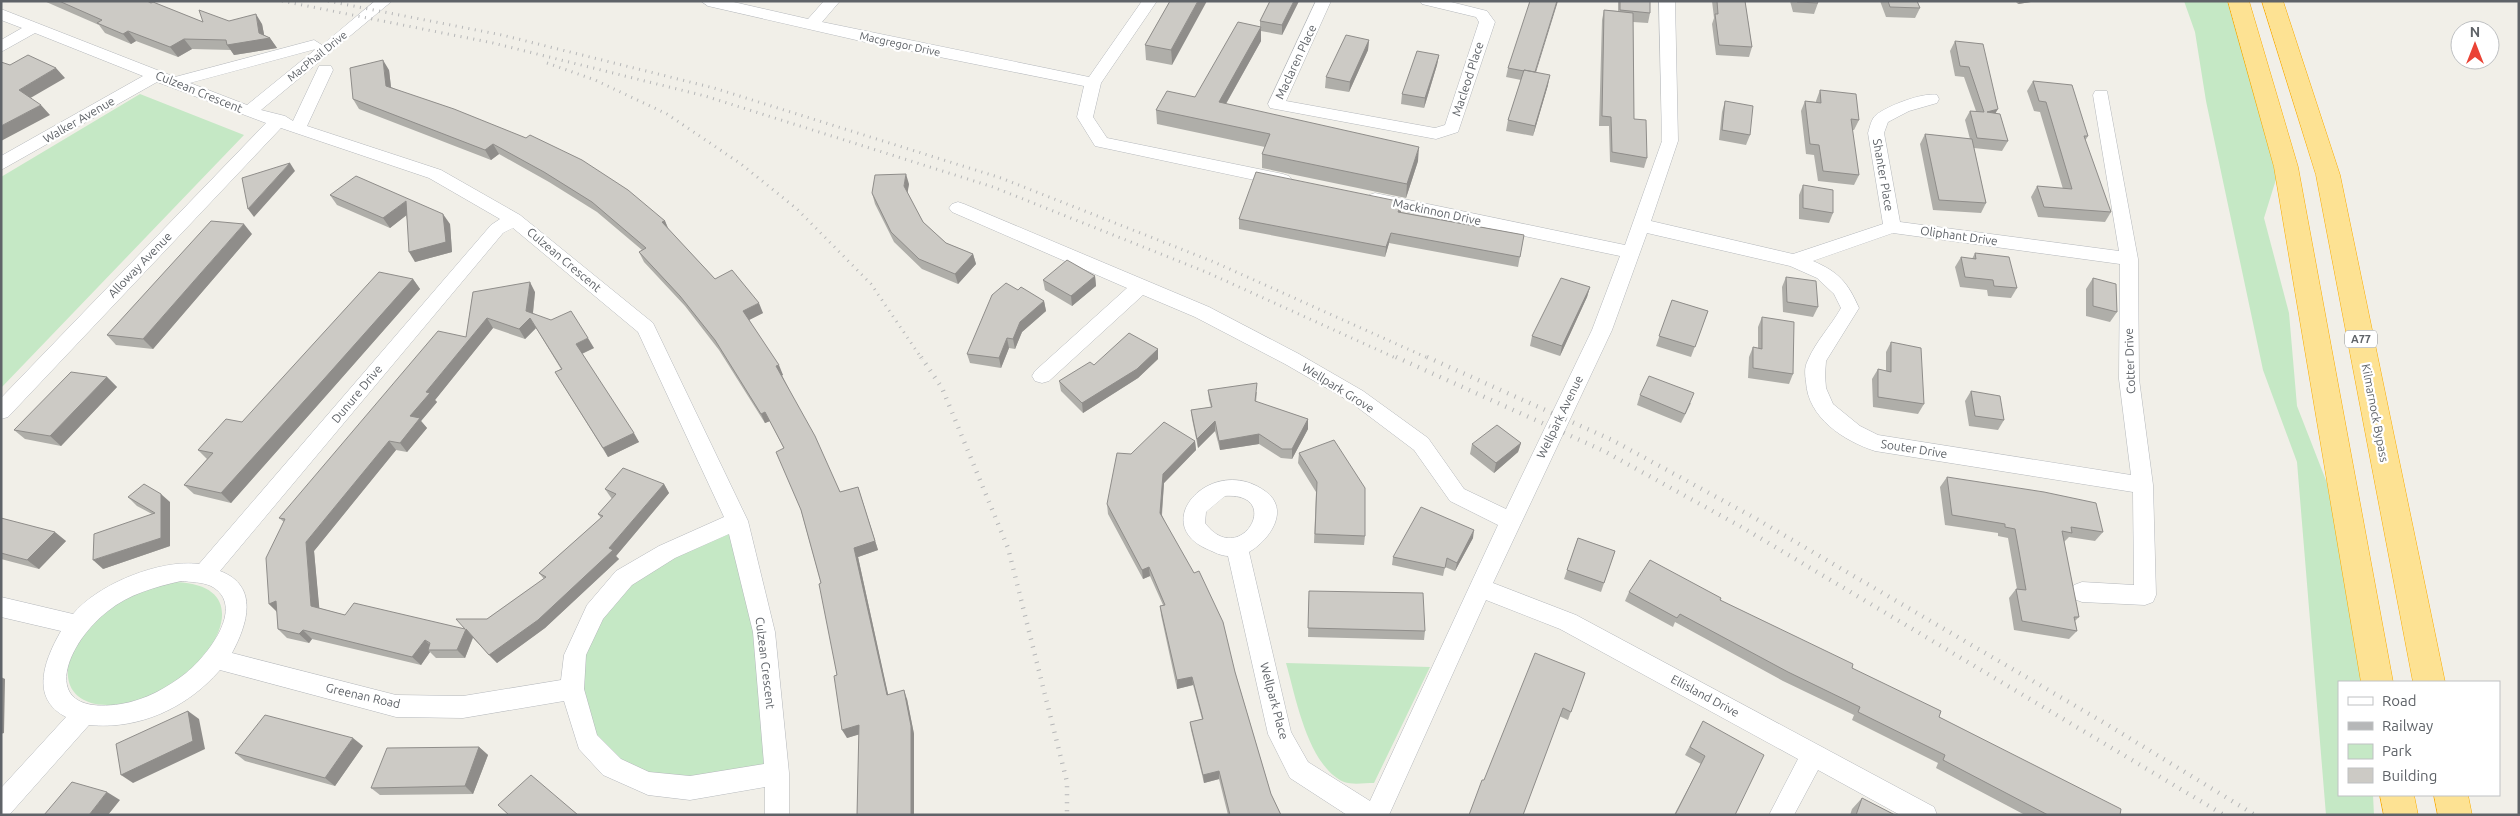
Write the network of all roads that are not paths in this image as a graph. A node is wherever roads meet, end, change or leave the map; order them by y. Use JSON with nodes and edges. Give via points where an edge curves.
{"nodes":[{"id":1,"x":385,"y":1,"type":"edge"},
{"id":2,"x":708,"y":1,"type":"edge"},
{"id":3,"x":833,"y":1,"type":"edge"},
{"id":4,"x":1150,"y":1,"type":"edge"},
{"id":5,"x":1324,"y":1,"type":"edge"},
{"id":6,"x":1428,"y":1,"type":"edge"},
{"id":7,"x":1667,"y":1,"type":"edge"},
{"id":8,"x":2238,"y":1,"type":"edge"},
{"id":9,"x":2272,"y":1,"type":"edge"},
{"id":10,"x":1,"y":14,"type":"edge"},
{"id":11,"x":811,"y":25,"type":"junction"},
{"id":12,"x":34,"y":27,"type":"junction"},
{"id":13,"x":314,"y":45,"type":"dead end"},
{"id":14,"x":1,"y":46,"type":"edge"},
{"id":15,"x":325,"y":70,"type":"dead end"},
{"id":16,"x":166,"y":78,"type":"junction"},
{"id":17,"x":1093,"y":84,"type":"junction"},
{"id":18,"x":2101,"y":95,"type":"dead end"},
{"id":19,"x":1931,"y":99,"type":"dead end"},
{"id":20,"x":249,"y":112,"type":"junction"},
{"id":21,"x":279,"y":120,"type":"junction"},
{"id":22,"x":1356,"y":120,"type":"joint"},
{"id":23,"x":298,"y":127,"type":"junction"},
{"id":24,"x":1,"y":164,"type":"edge"},
{"id":25,"x":1298,"y":183,"type":"edge"},
{"id":26,"x":1356,"y":195,"type":"edge"},
{"id":27,"x":958,"y":208,"type":"dead end"},
{"id":28,"x":514,"y":219,"type":"junction"},
{"id":29,"x":1641,"y":225,"type":"junction"},
{"id":30,"x":1892,"y":227,"type":"junction"},
{"id":31,"x":1630,"y":252,"type":"junction"},
{"id":32,"x":2129,"y":259,"type":"junction"},
{"id":33,"x":1794,"y":261,"type":"junction"},
{"id":34,"x":1141,"y":286,"type":"junction"},
{"id":35,"x":1042,"y":376,"type":"dead end"},
{"id":36,"x":1,"y":411,"type":"edge"},
{"id":37,"x":2143,"y":486,"type":"junction"},
{"id":38,"x":737,"y":521,"type":"junction"},
{"id":39,"x":1511,"y":521,"type":"junction"},
{"id":40,"x":1237,"y":546,"type":"dead end"},
{"id":41,"x":204,"y":574,"type":"junction"},
{"id":42,"x":1480,"y":588,"type":"junction"},
{"id":43,"x":2082,"y":592,"type":"dead end"},
{"id":44,"x":1,"y":607,"type":"edge"},
{"id":45,"x":77,"y":625,"type":"junction"},
{"id":46,"x":216,"y":659,"type":"junction"},
{"id":47,"x":2377,"y":681,"type":"edge"},
{"id":48,"x":2428,"y":681,"type":"edge"},
{"id":49,"x":572,"y":688,"type":"junction"},
{"id":50,"x":84,"y":714,"type":"junction"},
{"id":51,"x":1813,"y":754,"type":"junction"},
{"id":52,"x":777,"y":773,"type":"junction"},
{"id":53,"x":2397,"y":796,"type":"edge"},
{"id":54,"x":2451,"y":796,"type":"edge"},
{"id":55,"x":1,"y":806,"type":"edge"},
{"id":56,"x":777,"y":815,"type":"edge"},
{"id":57,"x":1371,"y":815,"type":"edge"},
{"id":58,"x":1376,"y":815,"type":"edge"},
{"id":59,"x":1781,"y":815,"type":"edge"},
{"id":60,"x":1925,"y":815,"type":"edge"},
{"id":61,"x":2401,"y":815,"type":"edge"},
{"id":62,"x":2455,"y":815,"type":"edge"}],
"edges":[{"from":1,"to":20,"type":"street","name":"MacPhail Drive"},
{"from":2,"to":11,"type":"street","name":"Macgregor Drive"},
{"from":3,"to":11,"type":"street"},
{"from":4,"to":17,"type":"street"},
{"from":5,"to":22,"type":"street","name":"Maclaren Place","via":[[1276,104]]},
{"from":6,"to":22,"type":"street","name":"Macleod Place","via":[[1482,14],[1487,22],[1452,128],[1436,134]]},
{"from":7,"to":29,"type":"street","name":"Wellpark Avenue","via":[[1670,141]]},
{"from":8,"to":47,"type":"highway","via":[[2286,167]]},
{"from":9,"to":48,"type":"highway","name":"Kilmarnock Bypass","number":"A77","via":[[2328,175]]},
{"from":10,"to":12,"type":"street","name":"Culzean Crescent"},
{"from":11,"to":17,"type":"street","name":"Macgregor Drive"},
{"from":12,"to":14,"type":"street"},
{"from":12,"to":16,"type":"street","name":"Culzean Crescent"},
{"from":13,"to":16,"type":"street","name":"Walker Avenue"},
{"from":15,"to":23,"type":"street"},
{"from":16,"to":20,"type":"street","name":"Culzean Crescent"},
{"from":16,"to":24,"type":"street","name":"Walker Avenue"},
{"from":17,"to":25,"type":"street","via":[[1085,117],[1101,142]]},
{"from":18,"to":32,"type":"street","name":"Cotter Drive"},
{"from":19,"to":30,"type":"street","name":"Shanter Place","via":[[1903,107],[1881,119],[1876,133]]},
{"from":20,"to":21,"type":"street","name":"Culzean Crescent"},
{"from":21,"to":23,"type":"street","name":"Culzean Crescent"},
{"from":21,"to":36,"type":"street","name":"Alloway Avenue"},
{"from":23,"to":28,"type":"street","name":"Culzean Crescent","via":[[435,174]]},
{"from":26,"to":31,"type":"street","name":"Mackinnon Drive"},
{"from":27,"to":34,"type":"street","name":"Wellpark Grove"},
{"from":28,"to":38,"type":"street","name":"Culzean Crescent","via":[[646,328]]},
{"from":28,"to":41,"type":"street","name":"Dunure Drive","via":[[497,230]]},
{"from":29,"to":31,"type":"street","name":"Wellpark Avenue"},
{"from":29,"to":33,"type":"street"},
{"from":30,"to":32,"type":"street","name":"Oliphant Drive"},
{"from":30,"to":33,"type":"street","name":"Oliphant Drive"},
{"from":31,"to":39,"type":"street","name":"Wellpark Avenue","via":[[1602,330]]},
{"from":32,"to":37,"type":"street","name":"Cotter Drive","via":[[2129,379]]},
{"from":33,"to":37,"type":"street","name":"Souter Drive","via":[[1824,273],[1842,290],[1850,308],[1816,362],[1815,383],[1820,404],[1842,426],[1875,443]]},
{"from":34,"to":35,"type":"street"},
{"from":34,"to":39,"type":"street","name":"Wellpark Grove","via":[[1202,312],[1356,396],[1421,444],[1457,494]]},
{"from":37,"to":43,"type":"street","name":"Cotter Drive","via":[[2145,595]]},
{"from":38,"to":49,"type":"street","via":[[667,552],[624,578],[591,620],[575,655]]},
{"from":38,"to":52,"type":"street","name":"Culzean Crescent","via":[[764,632]]},
{"from":39,"to":42,"type":"street","name":"Wellpark Avenue"},
{"from":40,"to":57,"type":"street","name":"Wellpark Place","via":[[1280,734],[1299,770]]},
{"from":41,"to":45,"type":"street","via":[[181,572],[153,577],[126,588],[99,605]]},
{"from":41,"to":46,"type":"street","via":[[222,582],[234,596],[236,615],[231,636]]},
{"from":42,"to":51,"type":"street","name":"Ellisland Drive","via":[[1568,622]]},
{"from":42,"to":58,"type":"street","name":"Wellpark Avenue"},
{"from":44,"to":45,"type":"street"},
{"from":45,"to":50,"type":"street","via":[[61,647],[54,670],[55,689],[65,705]]},
{"from":46,"to":49,"type":"street","name":"Greenan Road","via":[[396,706],[463,707]]},
{"from":46,"to":50,"type":"street","via":[[195,680],[146,708],[110,716]]},
{"from":49,"to":52,"type":"street","via":[[587,741],[612,767],[648,783],[690,788]]},
{"from":50,"to":55,"type":"street"},
{"from":51,"to":59,"type":"street"},
{"from":51,"to":60,"type":"street","name":"Ellisland Drive"},
{"from":52,"to":56,"type":"street","name":"Culzean Crescent"},
{"from":53,"to":61,"type":"highway"},
{"from":54,"to":62,"type":"highway"}]}
